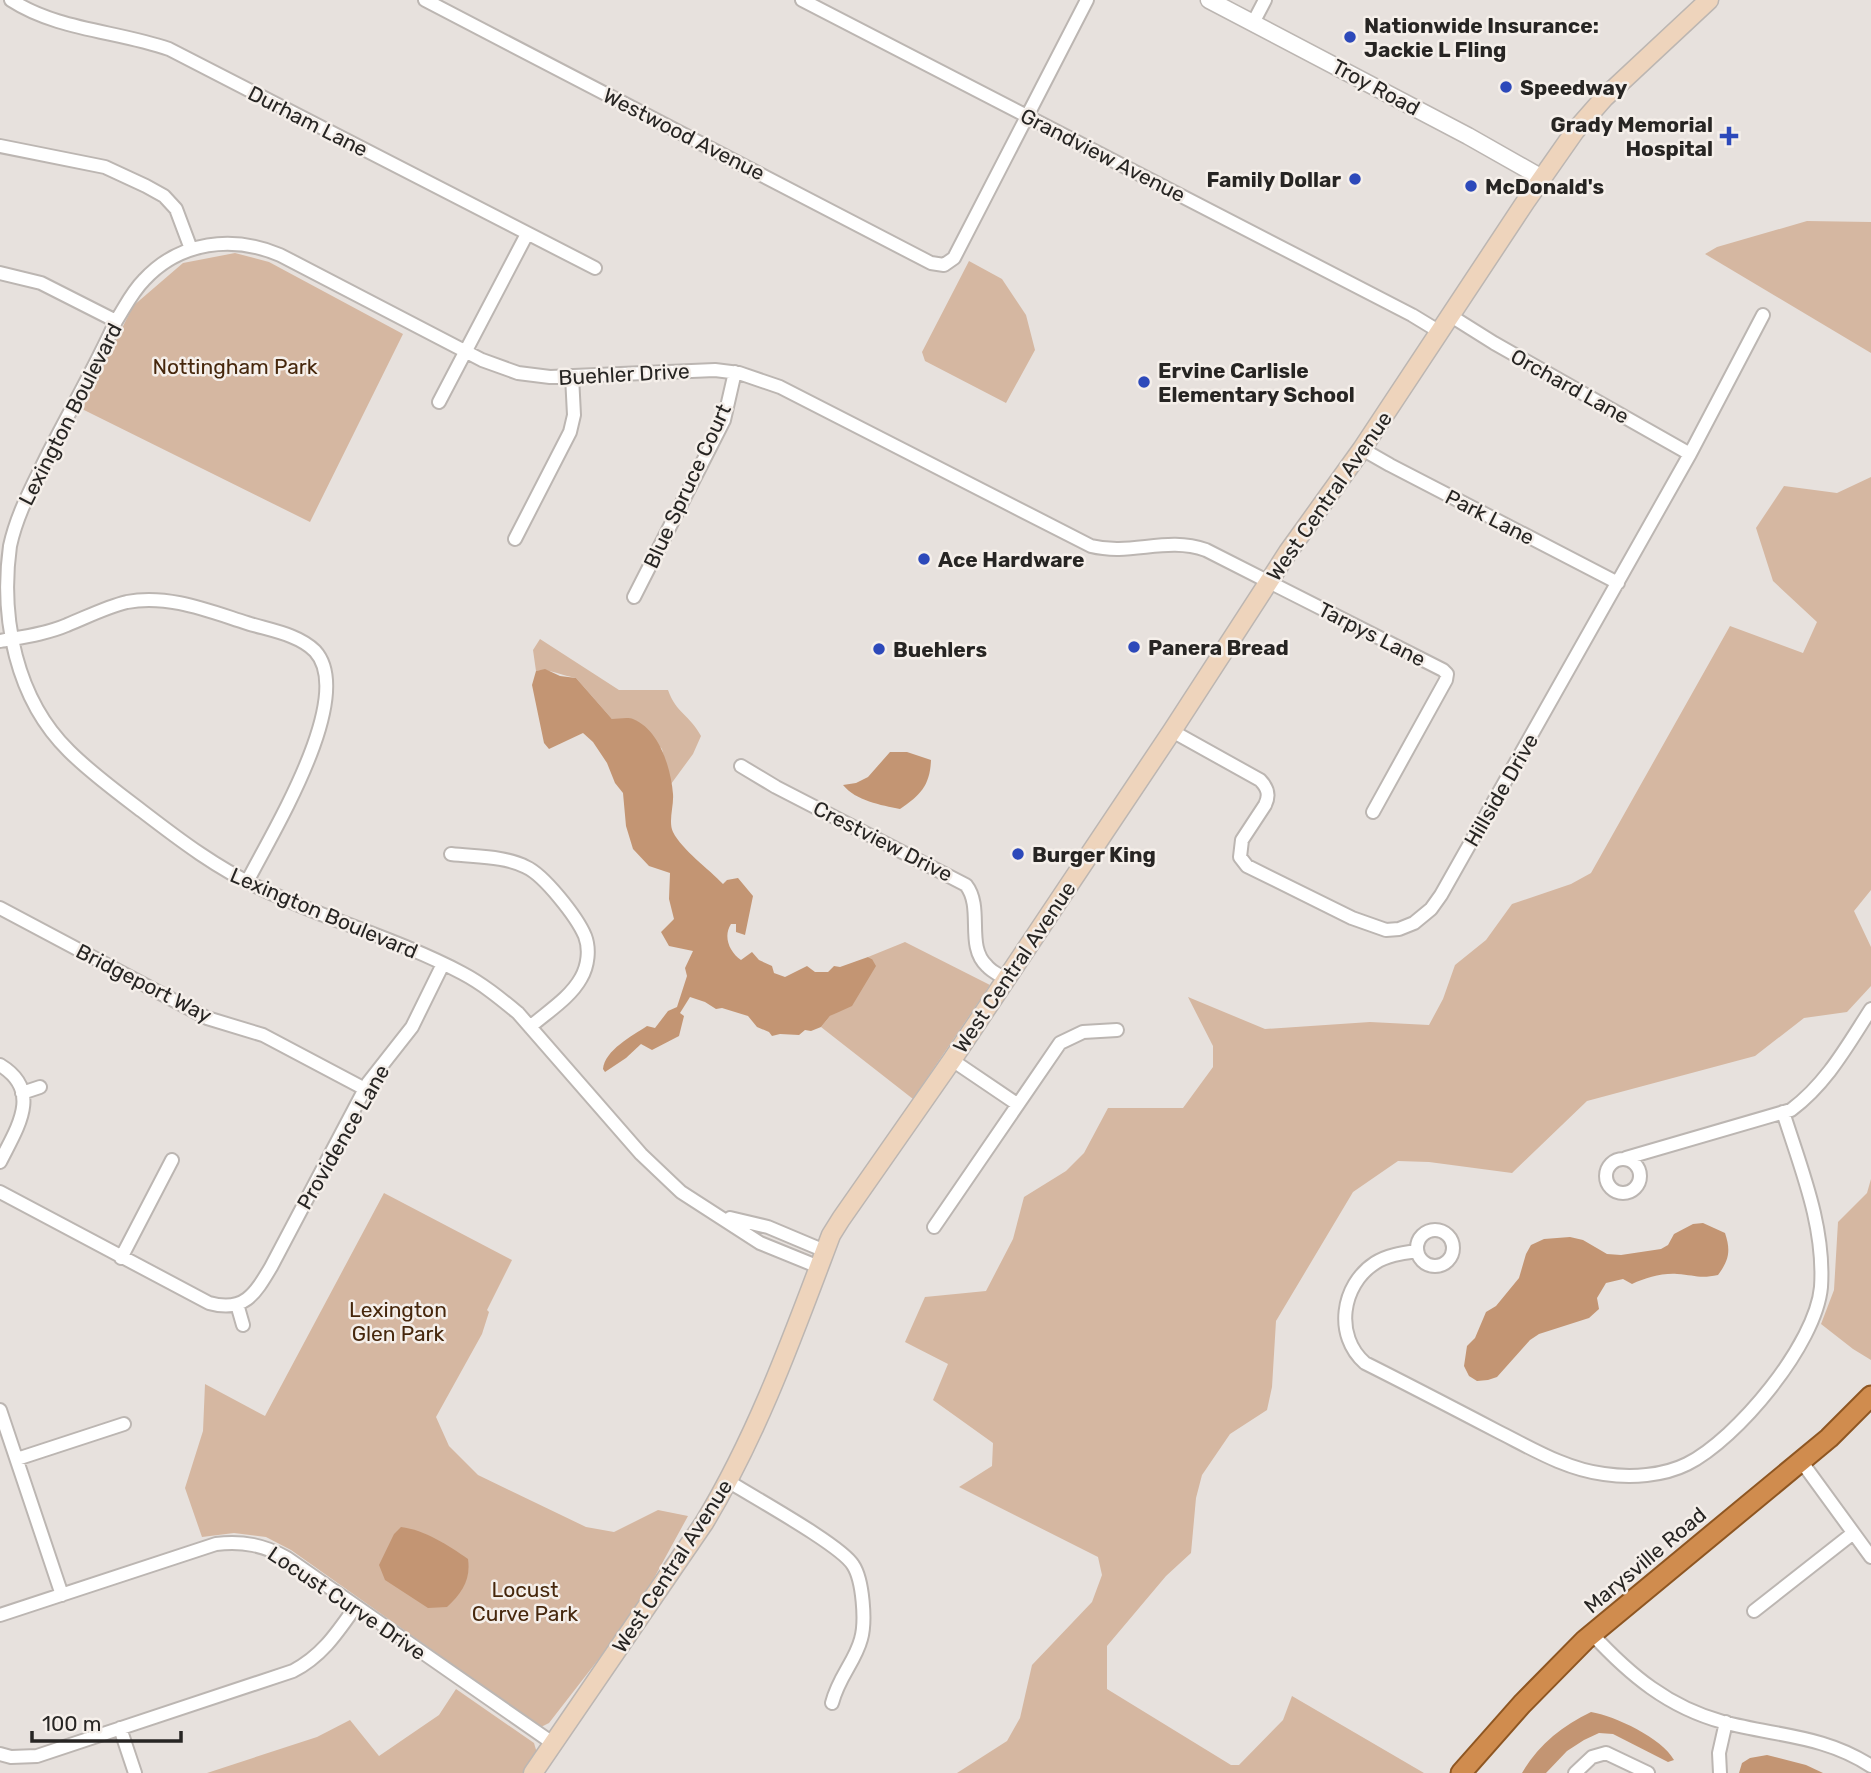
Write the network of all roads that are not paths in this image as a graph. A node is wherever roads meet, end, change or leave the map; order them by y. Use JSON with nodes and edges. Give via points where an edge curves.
{"nodes":[{"id":1,"x":10,"y":0,"type":"edge"},
{"id":2,"x":425,"y":0,"type":"edge"},
{"id":3,"x":802,"y":0,"type":"edge"},
{"id":4,"x":1087,"y":0,"type":"edge"},
{"id":5,"x":1209,"y":0,"type":"edge"},
{"id":6,"x":1265,"y":0,"type":"edge"},
{"id":7,"x":1709,"y":0,"type":"edge"},
{"id":8,"x":1253,"y":23,"type":"junction"},
{"id":9,"x":1026,"y":116,"type":"junction"},
{"id":10,"x":0,"y":146,"type":"edge"},
{"id":11,"x":1542,"y":178,"type":"junction"},
{"id":12,"x":527,"y":234,"type":"junction"},
{"id":13,"x":191,"y":249,"type":"junction"},
{"id":14,"x":596,"y":268,"type":"dead end"},
{"id":15,"x":0,"y":273,"type":"edge"},
{"id":16,"x":1763,"y":315,"type":"dead end"},
{"id":17,"x":1451,"y":316,"type":"junction"},
{"id":18,"x":116,"y":321,"type":"junction"},
{"id":19,"x":1440,"y":332,"type":"junction"},
{"id":20,"x":465,"y":351,"type":"junction"},
{"id":21,"x":735,"y":372,"type":"junction"},
{"id":22,"x":572,"y":376,"type":"junction"},
{"id":23,"x":439,"y":402,"type":"dead end"},
{"id":24,"x":1362,"y":449,"type":"junction"},
{"id":25,"x":1690,"y":454,"type":"junction"},
{"id":26,"x":515,"y":539,"type":"dead end"},
{"id":27,"x":1269,"y":582,"type":"junction"},
{"id":28,"x":1618,"y":583,"type":"junction"},
{"id":29,"x":634,"y":597,"type":"dead end"},
{"id":30,"x":4,"y":641,"type":"edge"},
{"id":31,"x":1172,"y":731,"type":"junction"},
{"id":32,"x":741,"y":766,"type":"dead end"},
{"id":33,"x":1373,"y":811,"type":"dead end"},
{"id":34,"x":451,"y":854,"type":"dead end"},
{"id":35,"x":247,"y":882,"type":"junction"},
{"id":36,"x":0,"y":908,"type":"edge"},
{"id":37,"x":443,"y":964,"type":"junction"},
{"id":38,"x":1006,"y":979,"type":"junction"},
{"id":39,"x":1871,"y":1009,"type":"edge"},
{"id":40,"x":530,"y":1027,"type":"junction"},
{"id":41,"x":1117,"y":1030,"type":"dead end"},
{"id":42,"x":951,"y":1060,"type":"junction"},
{"id":43,"x":0,"y":1065,"type":"edge"},
{"id":44,"x":40,"y":1087,"type":"dead end"},
{"id":45,"x":365,"y":1089,"type":"junction"},
{"id":46,"x":22,"y":1093,"type":"junction"},
{"id":47,"x":1017,"y":1104,"type":"junction"},
{"id":48,"x":1783,"y":1112,"type":"junction"},
{"id":49,"x":1626,"y":1158,"type":"dead end"},
{"id":50,"x":172,"y":1160,"type":"dead end"},
{"id":51,"x":0,"y":1162,"type":"edge"},
{"id":52,"x":0,"y":1192,"type":"edge"},
{"id":53,"x":934,"y":1227,"type":"dead end"},
{"id":54,"x":1417,"y":1251,"type":"dead end"},
{"id":55,"x":121,"y":1258,"type":"junction"},
{"id":56,"x":822,"y":1259,"type":"junction"},
{"id":57,"x":237,"y":1304,"type":"junction"},
{"id":58,"x":243,"y":1325,"type":"dead end"},
{"id":59,"x":1871,"y":1396,"type":"edge"},
{"id":60,"x":0,"y":1410,"type":"edge"},
{"id":61,"x":124,"y":1424,"type":"dead end"},
{"id":62,"x":17,"y":1459,"type":"junction"},
{"id":63,"x":1801,"y":1461,"type":"junction"},
{"id":64,"x":728,"y":1481,"type":"junction"},
{"id":65,"x":1852,"y":1534,"type":"junction"},
{"id":66,"x":1871,"y":1557,"type":"edge"},
{"id":67,"x":62,"y":1595,"type":"junction"},
{"id":68,"x":356,"y":1606,"type":"junction"},
{"id":69,"x":1754,"y":1611,"type":"dead end"},
{"id":70,"x":0,"y":1615,"type":"edge"},
{"id":71,"x":1592,"y":1634,"type":"junction"},
{"id":72,"x":832,"y":1703,"type":"dead end"},
{"id":73,"x":1726,"y":1722,"type":"junction"},
{"id":74,"x":120,"y":1728,"type":"junction"},
{"id":75,"x":554,"y":1744,"type":"junction"},
{"id":76,"x":0,"y":1755,"type":"edge"},
{"id":77,"x":1871,"y":1766,"type":"edge"},
{"id":78,"x":135,"y":1773,"type":"edge"},
{"id":79,"x":533,"y":1773,"type":"edge"},
{"id":80,"x":1461,"y":1773,"type":"edge"},
{"id":81,"x":1575,"y":1773,"type":"edge"},
{"id":82,"x":1648,"y":1773,"type":"edge"},
{"id":83,"x":1720,"y":1773,"type":"edge"}],
"edges":[{"from":1,"to":12,"type":"street","name":"Durham Lane","via":[[38,15],[169,49]]},
{"from":2,"to":9,"type":"street","name":"Westwood Avenue","via":[[931,263],[944,265],[954,258]]},
{"from":3,"to":9,"type":"street","name":"Grandview Avenue"},
{"from":4,"to":9,"type":"street"},
{"from":5,"to":8,"type":"street","name":"Troy Road"},
{"from":6,"to":8,"type":"street"},
{"from":7,"to":11,"type":"main road","name":"West Central Avenue","via":[[1604,98]]},
{"from":8,"to":11,"type":"street","name":"Troy Road"},
{"from":9,"to":19,"type":"street","name":"Grandview Avenue"},
{"from":10,"to":13,"type":"street","via":[[105,167],[155,191],[176,209]]},
{"from":11,"to":17,"type":"main road","name":"West Central Avenue"},
{"from":12,"to":14,"type":"street","name":"Durham Lane"},
{"from":12,"to":20,"type":"street"},
{"from":13,"to":18,"type":"street","name":"Lexington Boulevard","via":[[144,279]]},
{"from":13,"to":20,"type":"street","name":"Buehler Drive","via":[[230,243],[266,250]]},
{"from":15,"to":18,"type":"street","via":[[41,283]]},
{"from":16,"to":25,"type":"street","name":"Hillside Drive"},
{"from":17,"to":19,"type":"main road","name":"West Central Avenue"},
{"from":17,"to":25,"type":"street","name":"Orchard Lane"},
{"from":18,"to":30,"type":"street","name":"Lexington Boulevard","via":[[16,522],[4,587]]},
{"from":19,"to":24,"type":"main road","name":"West Central Avenue"},
{"from":20,"to":22,"type":"street","name":"Buehler Drive","via":[[519,373]]},
{"from":20,"to":23,"type":"street"},
{"from":21,"to":22,"type":"street","name":"Buehler Drive"},
{"from":21,"to":27,"type":"street","name":"Buehler Drive","via":[[780,387],[1091,546],[1120,551],[1184,544],[1206,550]]},
{"from":21,"to":29,"type":"street","name":"Blue Spruce Court","via":[[724,420]]},
{"from":22,"to":26,"type":"street","via":[[573,423]]},
{"from":24,"to":27,"type":"main road","name":"West Central Avenue"},
{"from":24,"to":28,"type":"street","name":"Park Lane"},
{"from":25,"to":28,"type":"street","name":"Hillside Drive"},
{"from":27,"to":31,"type":"main road","name":"West Central Avenue"},
{"from":27,"to":33,"type":"street","name":"Tarpys Lane","via":[[1447,674]]},
{"from":28,"to":31,"type":"street","name":"Hillside Drive","via":[[1441,895],[1407,927],[1373,928],[1247,866],[1240,857],[1240,844],[1268,799],[1267,788]]},
{"from":30,"to":35,"type":"street","name":"Lexington Boulevard","via":[[33,703],[68,751],[190,848]]},
{"from":30,"to":35,"type":"street","via":[[58,628],[126,603],[162,600],[293,637],[317,654],[328,684],[316,741]]},
{"from":31,"to":38,"type":"main road","name":"West Central Avenue"},
{"from":32,"to":38,"type":"street","name":"Crestview Drive","via":[[967,885],[974,898],[979,955]]},
{"from":34,"to":40,"type":"street","via":[[529,868],[584,936],[587,961],[581,978]]},
{"from":35,"to":37,"type":"street","name":"Lexington Boulevard"},
{"from":36,"to":45,"type":"street","name":"Bridgeport Way","via":[[206,1018],[263,1035]]},
{"from":37,"to":40,"type":"street","name":"Lexington Boulevard","via":[[495,994]]},
{"from":37,"to":45,"type":"street","name":"Providence Lane","via":[[417,1020]]},
{"from":38,"to":42,"type":"main road","name":"West Central Avenue"},
{"from":39,"to":48,"type":"street","via":[[1828,1077],[1811,1095]]},
{"from":40,"to":56,"type":"street","name":"Lexington Boulevard","via":[[664,1177],[693,1201],[718,1215],[768,1227]]},
{"from":41,"to":47,"type":"street","via":[[1067,1038]]},
{"from":42,"to":47,"type":"street"},
{"from":42,"to":56,"type":"main road","name":"West Central Avenue","via":[[847,1209]]},
{"from":43,"to":46,"type":"street","via":[[12,1074]]},
{"from":44,"to":46,"type":"street"},
{"from":45,"to":57,"type":"street","name":"Providence Lane","via":[[259,1288]]},
{"from":46,"to":51,"type":"street","via":[[22,1116]]},
{"from":47,"to":53,"type":"street"},
{"from":48,"to":49,"type":"street"},
{"from":48,"to":54,"type":"street","via":[[1812,1200],[1820,1241],[1819,1302],[1797,1349],[1757,1404],[1710,1451],[1685,1465],[1629,1476],[1560,1463],[1365,1363],[1348,1342],[1345,1317],[1351,1293],[1362,1273],[1375,1263]]},
{"from":50,"to":55,"type":"street"},
{"from":52,"to":55,"type":"street"},
{"from":55,"to":57,"type":"street","via":[[209,1303]]},
{"from":56,"to":64,"type":"main road","name":"West Central Avenue"},
{"from":57,"to":58,"type":"street"},
{"from":59,"to":63,"type":"highway","name":"Marysville Road"},
{"from":60,"to":62,"type":"street"},
{"from":61,"to":62,"type":"street"},
{"from":62,"to":67,"type":"street"},
{"from":63,"to":65,"type":"street"},
{"from":63,"to":71,"type":"highway","name":"Marysville Road"},
{"from":64,"to":72,"type":"street","via":[[817,1536],[854,1566],[863,1630]]},
{"from":64,"to":75,"type":"main road","name":"West Central Avenue"},
{"from":65,"to":66,"type":"street"},
{"from":65,"to":69,"type":"street"},
{"from":67,"to":68,"type":"street","name":"Locust Curve Drive","via":[[216,1544],[238,1542],[275,1551]]},
{"from":67,"to":70,"type":"street","name":"Locust Curve Drive"},
{"from":68,"to":74,"type":"street","via":[[320,1654],[299,1668]]},
{"from":68,"to":75,"type":"street","name":"Locust Curve Drive"},
{"from":71,"to":73,"type":"street","via":[[1620,1665],[1658,1694]]},
{"from":71,"to":80,"type":"highway","name":"Marysville Road"},
{"from":73,"to":77,"type":"street","via":[[1813,1740]]},
{"from":73,"to":83,"type":"street"},
{"from":74,"to":76,"type":"street","via":[[37,1756]]},
{"from":74,"to":78,"type":"street"},
{"from":75,"to":79,"type":"main road","name":"West Central Avenue"},
{"from":81,"to":82,"type":"street","via":[[1592,1757],[1606,1753]]}]}
